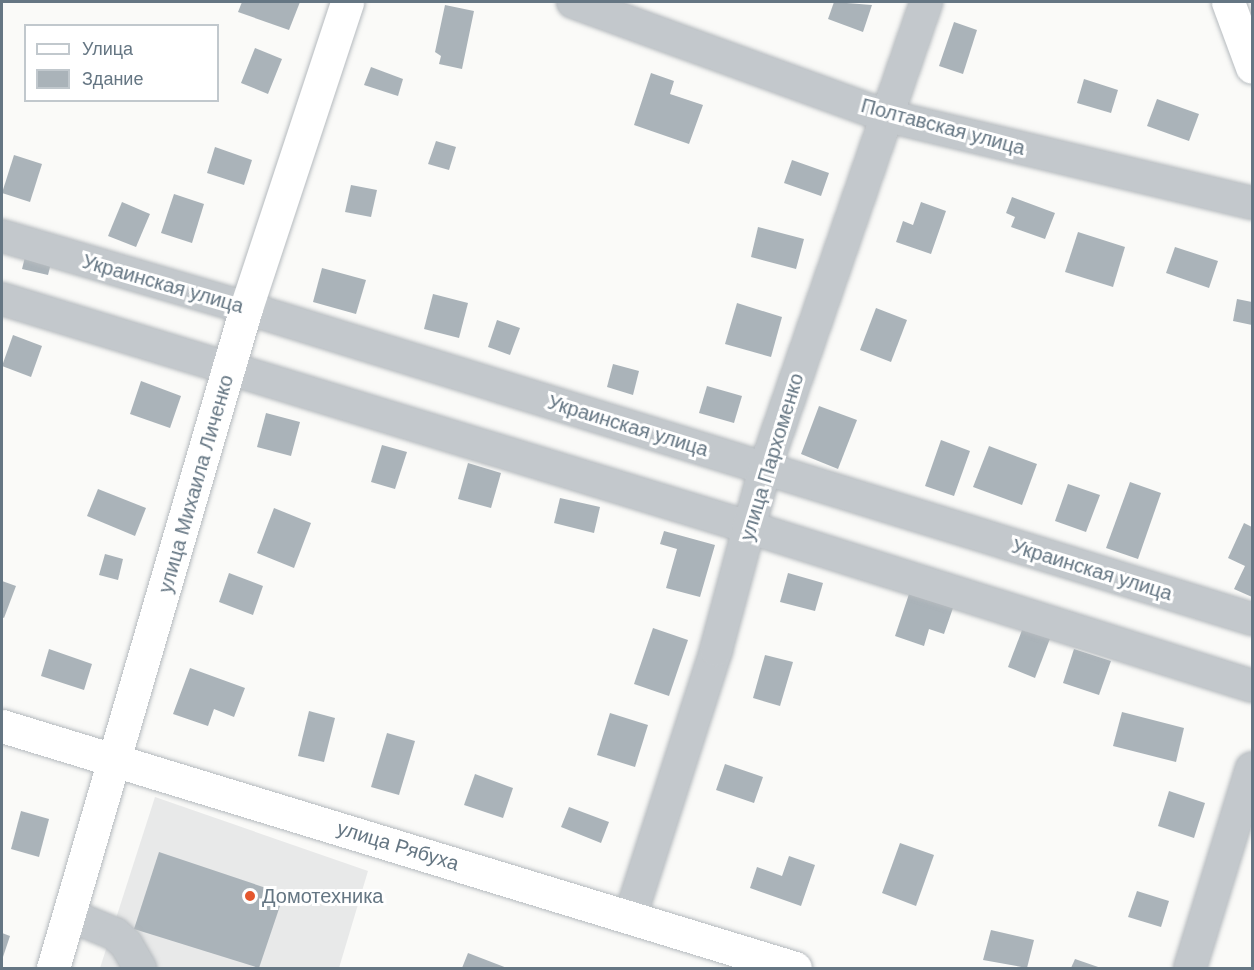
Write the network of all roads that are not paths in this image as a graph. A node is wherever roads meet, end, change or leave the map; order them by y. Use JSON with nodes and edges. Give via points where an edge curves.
{"nodes":[{"id":1,"x":347,"y":2,"type":"edge"},
{"id":2,"x":573,"y":2,"type":"edge"},
{"id":3,"x":926,"y":2,"type":"edge"},
{"id":4,"x":1228,"y":2,"type":"edge"},
{"id":5,"x":1252,"y":67,"type":"edge"},
{"id":6,"x":887,"y":116,"type":"junction"},
{"id":7,"x":1252,"y":203,"type":"edge"},
{"id":8,"x":2,"y":236,"type":"edge"},
{"id":9,"x":2,"y":299,"type":"edge"},
{"id":10,"x":246,"y":308,"type":"junction"},
{"id":11,"x":231,"y":369,"type":"junction"},
{"id":12,"x":765,"y":468,"type":"junction"},
{"id":13,"x":748,"y":527,"type":"junction"},
{"id":14,"x":1252,"y":619,"type":"edge"},
{"id":15,"x":1252,"y":686,"type":"edge"},
{"id":16,"x":2,"y":726,"type":"edge"},
{"id":17,"x":115,"y":759,"type":"junction"},
{"id":18,"x":1252,"y":768,"type":"edge"},
{"id":19,"x":69,"y":915,"type":"junction"},
{"id":20,"x":630,"y":917,"type":"junction"},
{"id":21,"x":139,"y":968,"type":"edge"},
{"id":22,"x":52,"y":969,"type":"edge"},
{"id":23,"x":795,"y":969,"type":"edge"},
{"id":24,"x":1190,"y":969,"type":"edge"}],
"edges":[{"from":1,"to":10,"type":"main road","name":"улица Михаила Личенко"},
{"from":2,"to":6,"type":"street","name":"Полтавская улица"},
{"from":3,"to":6,"type":"street","name":"улица Пархоменко"},
{"from":4,"to":5,"type":"main road"},
{"from":6,"to":7,"type":"street","name":"Полтавская улица"},
{"from":6,"to":12,"type":"street","name":"улица Пархоменко"},
{"from":8,"to":10,"type":"street","name":"Украинская улица"},
{"from":9,"to":11,"type":"street"},
{"from":10,"to":11,"type":"main road","name":"улица Михаила Личенко"},
{"from":10,"to":12,"type":"street","name":"Украинская улица"},
{"from":11,"to":13,"type":"street"},
{"from":11,"to":17,"type":"main road","name":"улица Михаила Личенко"},
{"from":12,"to":13,"type":"street","name":"улица Пархоменко"},
{"from":12,"to":14,"type":"street","name":"Украинская улица"},
{"from":13,"to":15,"type":"street"},
{"from":13,"to":20,"type":"street","name":"улица Пархоменко","via":[[716,650]]},
{"from":16,"to":17,"type":"main road","name":"улица Рябуха"},
{"from":17,"to":19,"type":"main road","name":"улица Михаила Личенко"},
{"from":17,"to":20,"type":"main road","name":"улица Рябуха"},
{"from":18,"to":24,"type":"street"},
{"from":19,"to":21,"type":"street","via":[[115,934],[126,944]]},
{"from":19,"to":22,"type":"main road","name":"улица Михаила Личенко"},
{"from":20,"to":23,"type":"main road","name":"улица Рябуха"}]}
